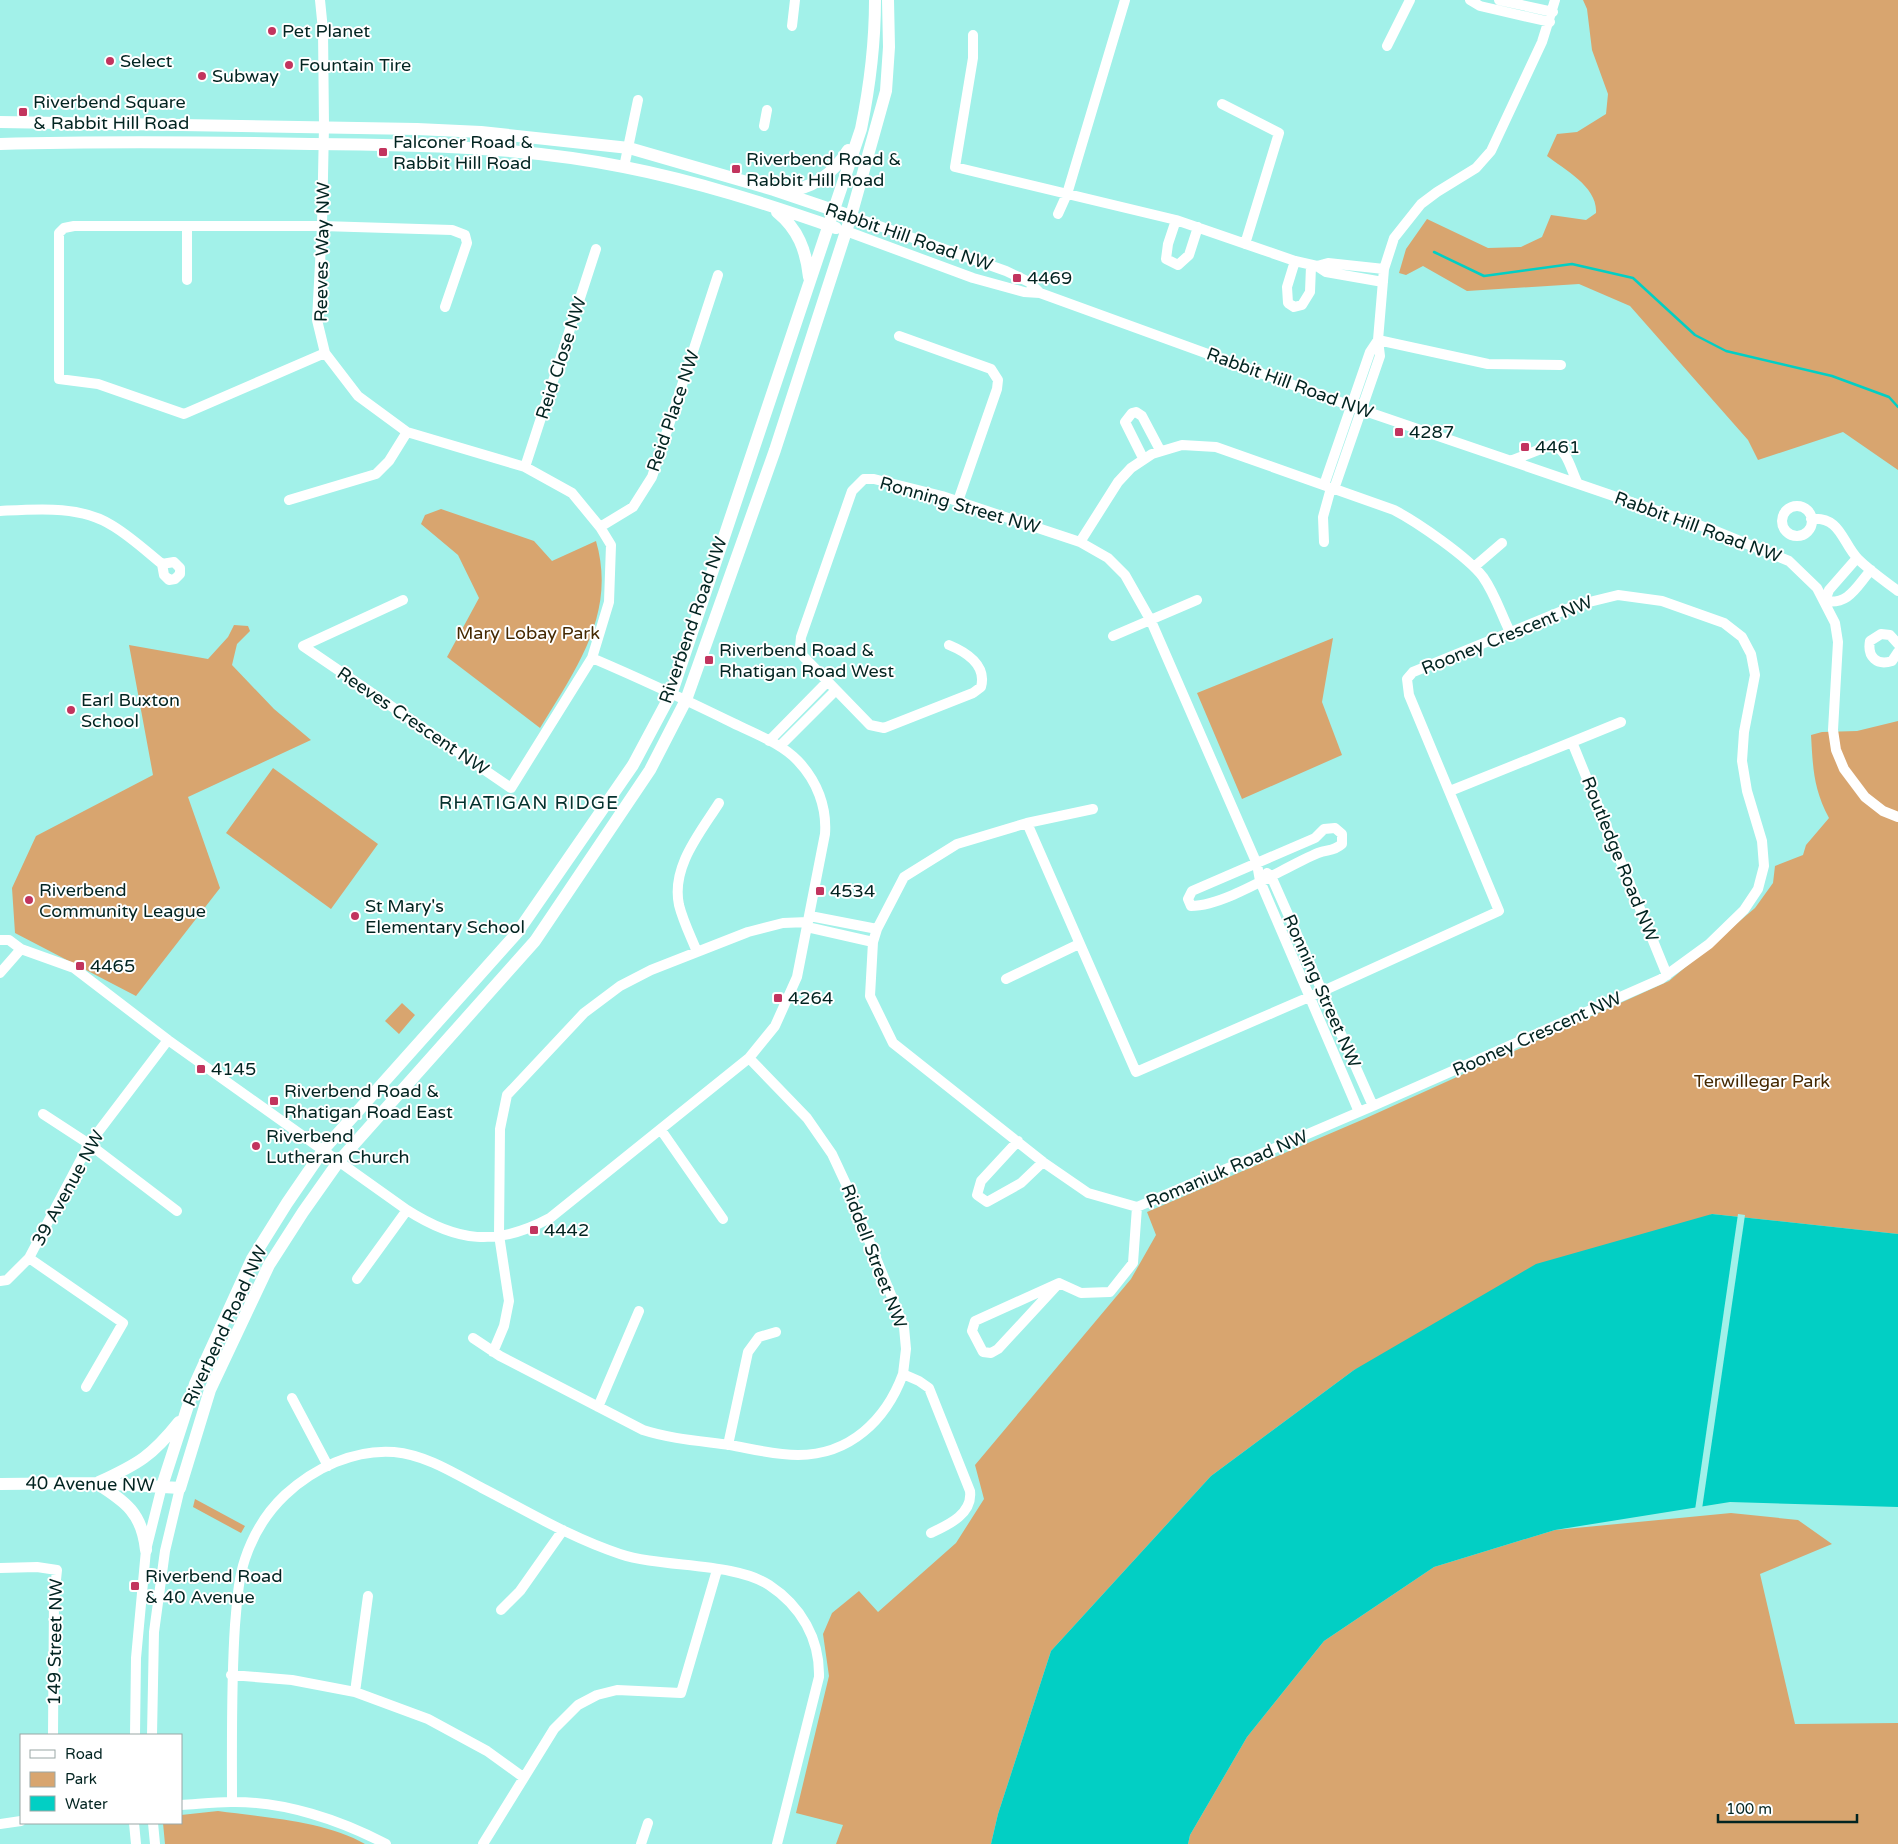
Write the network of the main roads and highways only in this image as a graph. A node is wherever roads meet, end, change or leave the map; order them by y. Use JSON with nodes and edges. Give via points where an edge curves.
{"nodes":[{"id":1,"x":876,"y":0,"type":"edge"},
{"id":2,"x":888,"y":0,"type":"edge"},
{"id":3,"x":0,"y":122,"type":"edge"},
{"id":4,"x":860,"y":128,"type":"junction"},
{"id":5,"x":0,"y":144,"type":"edge"},
{"id":6,"x":774,"y":190,"type":"junction"},
{"id":7,"x":772,"y":207,"type":"junction"},
{"id":8,"x":833,"y":210,"type":"junction"},
{"id":9,"x":851,"y":216,"type":"junction"},
{"id":10,"x":829,"y":225,"type":"junction"},
{"id":11,"x":846,"y":231,"type":"junction"},
{"id":12,"x":809,"y":282,"type":"junction"},
{"id":13,"x":184,"y":1414,"type":"junction"},
{"id":14,"x":96,"y":1483,"type":"junction"},
{"id":15,"x":0,"y":1484,"type":"edge"},
{"id":16,"x":162,"y":1486,"type":"junction"},
{"id":17,"x":180,"y":1488,"type":"joint"},
{"id":18,"x":146,"y":1550,"type":"road end"}],
"edges":[{"from":1,"to":4,"type":"main road","name":"Riverbend Road NW","via":[[870,86]]},
{"from":2,"to":9,"type":"main road","name":"Riverbend Road NW","via":[[886,90]]},
{"from":3,"to":6,"type":"main road","name":"Rabbit Hill Road NW","via":[[324,126],[481,132],[629,148]]},
{"from":4,"to":6,"type":"main road","via":[[841,161],[817,183],[791,191]]},
{"from":4,"to":8,"type":"main road","name":"Riverbend Road NW"},
{"from":5,"to":7,"type":"main road","name":"Rabbit Hill Road NW","via":[[449,145],[624,167]]},
{"from":6,"to":8,"type":"main road","name":"Rabbit Hill Road NW"},
{"from":7,"to":10,"type":"main road","name":"Rabbit Hill Road NW"},
{"from":7,"to":12,"type":"main road","via":[[796,229],[807,257]]},
{"from":8,"to":9,"type":"main road","name":"Rabbit Hill Road NW"},
{"from":8,"to":10,"type":"main road","name":"Riverbend Road NW"},
{"from":9,"to":11,"type":"main road","name":"Riverbend Road NW"},
{"from":10,"to":11,"type":"main road","name":"Rabbit Hill Road NW"},
{"from":10,"to":12,"type":"main road","name":"Riverbend Road NW"},
{"from":11,"to":17,"type":"main road","name":"Riverbend Road NW","via":[[775,450],[686,700],[650,770],[535,941],[339,1161],[303,1212],[265,1274],[210,1390]]},
{"from":12,"to":13,"type":"main road","name":"Riverbend Road NW","via":[[672,692],[633,765],[517,933],[324,1149],[252,1259]]},
{"from":13,"to":14,"type":"main road","via":[[146,1458]]},
{"from":13,"to":16,"type":"main road","name":"Riverbend Road NW"},
{"from":14,"to":15,"type":"main road","name":"40 Avenue NW"},
{"from":14,"to":16,"type":"main road","name":"40 Avenue NW"},
{"from":14,"to":18,"type":"main road","via":[[132,1510],[144,1531]]},
{"from":16,"to":17,"type":"main road","name":"40 Avenue NW"}]}
